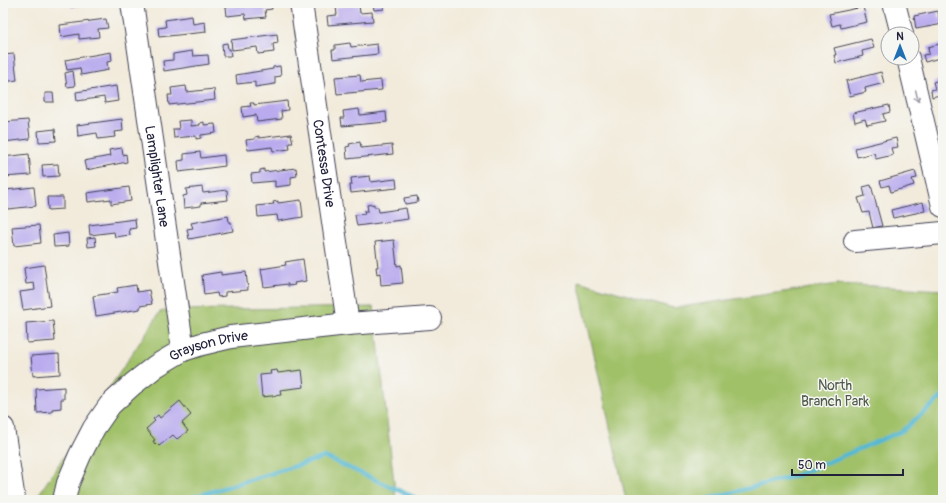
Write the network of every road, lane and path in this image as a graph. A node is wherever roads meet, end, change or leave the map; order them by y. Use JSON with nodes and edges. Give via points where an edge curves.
{"nodes":[{"id":1,"x":132,"y":3,"type":"edge"},
{"id":2,"x":301,"y":3,"type":"edge"},
{"id":3,"x":894,"y":3,"type":"edge"},
{"id":4,"x":900,"y":26,"type":"edge"},
{"id":5,"x":910,"y":66,"type":"edge"},
{"id":6,"x":943,"y":206,"type":"edge"},
{"id":7,"x":943,"y":233,"type":"edge"},
{"id":8,"x":855,"y":241,"type":"dead end"},
{"id":9,"x":430,"y":318,"type":"dead end"},
{"id":10,"x":348,"y":324,"type":"junction"},
{"id":11,"x":183,"y":350,"type":"junction"},
{"id":12,"x":3,"y":428,"type":"edge"},
{"id":13,"x":14,"y":500,"type":"edge"},
{"id":14,"x":64,"y":500,"type":"edge"}],
"edges":[{"from":1,"to":11,"type":"street","name":"Lamplighter Lane"},
{"from":2,"to":10,"type":"street","name":"Contessa Drive"},
{"from":3,"to":4,"type":"street"},
{"from":5,"to":6,"type":"street","one_way":true},
{"from":7,"to":8,"type":"street"},
{"from":9,"to":10,"type":"street","name":"Grayson Drive"},
{"from":10,"to":11,"type":"street","name":"Grayson Drive","via":[[231,337]]},
{"from":11,"to":14,"type":"street","name":"Grayson Drive","via":[[156,366],[110,405],[80,455]]},
{"from":12,"to":13,"type":"street"}]}
